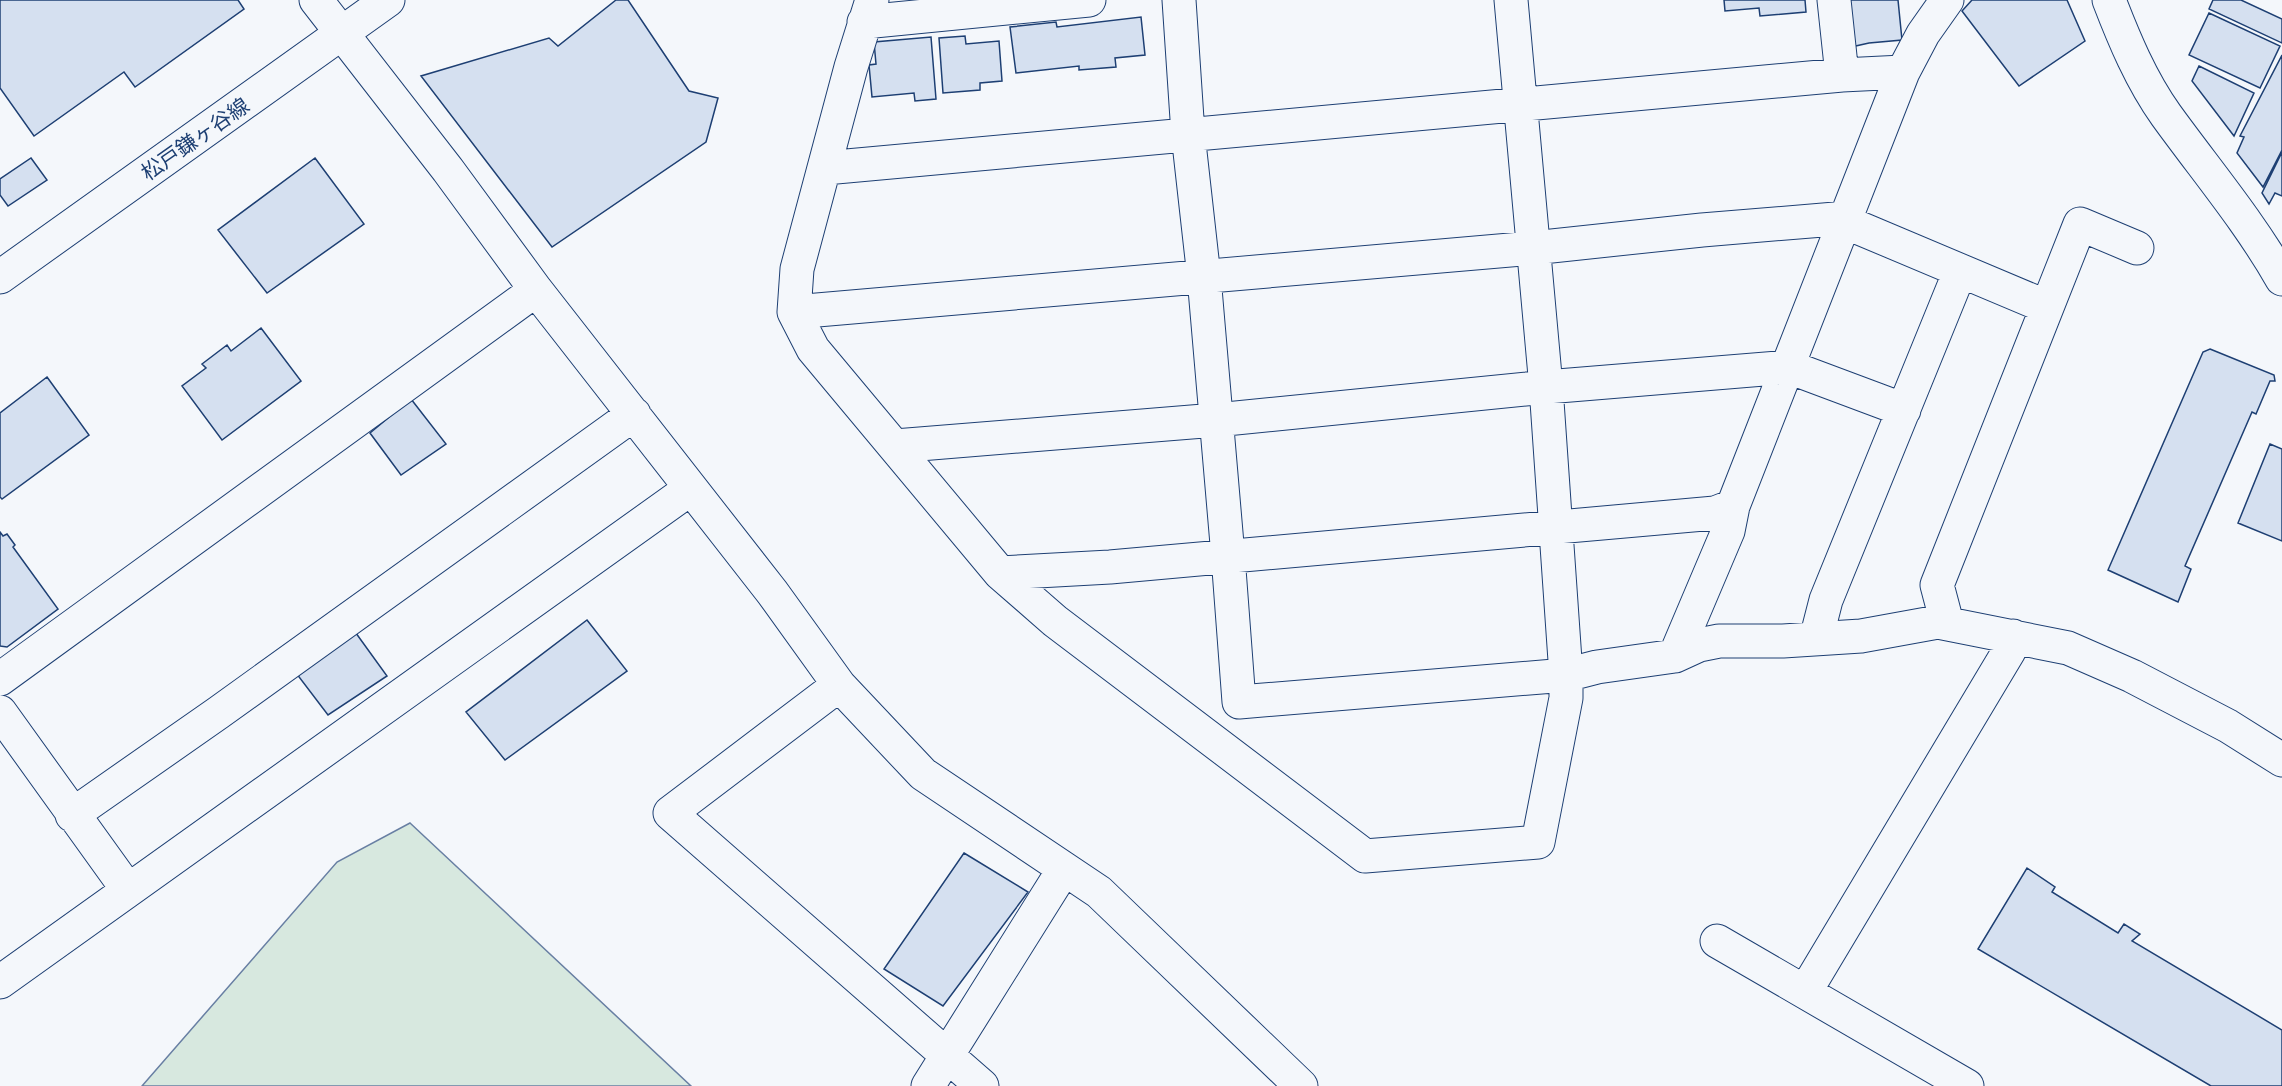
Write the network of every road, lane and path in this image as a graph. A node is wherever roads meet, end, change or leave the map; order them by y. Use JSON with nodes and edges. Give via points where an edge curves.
{"nodes":[{"id":1,"x":316,"y":0,"type":"edge"},
{"id":2,"x":388,"y":0,"type":"edge"},
{"id":3,"x":1089,"y":0,"type":"edge"},
{"id":4,"x":1179,"y":0,"type":"edge"},
{"id":5,"x":1511,"y":0,"type":"edge"},
{"id":6,"x":1834,"y":0,"type":"edge"},
{"id":7,"x":1947,"y":0,"type":"edge"},
{"id":8,"x":2109,"y":0,"type":"edge"},
{"id":9,"x":868,"y":11,"type":"edge"},
{"id":10,"x":343,"y":33,"type":"junction"},
{"id":11,"x":1903,"y":72,"type":"junction"},
{"id":12,"x":1842,"y":75,"type":"junction"},
{"id":13,"x":1520,"y":105,"type":"junction"},
{"id":14,"x":1188,"y":134,"type":"junction"},
{"id":15,"x":825,"y":168,"type":"junction"},
{"id":16,"x":1846,"y":220,"type":"junction"},
{"id":17,"x":1533,"y":248,"type":"junction"},
{"id":18,"x":2137,"y":248,"type":"dead end"},
{"id":19,"x":1960,"y":271,"type":"junction"},
{"id":20,"x":0,"y":277,"type":"edge"},
{"id":21,"x":1203,"y":277,"type":"junction"},
{"id":22,"x":2282,"y":279,"type":"edge"},
{"id":23,"x":536,"y":290,"type":"junction"},
{"id":24,"x":2047,"y":307,"type":"junction"},
{"id":25,"x":794,"y":312,"type":"junction"},
{"id":26,"x":1789,"y":367,"type":"junction"},
{"id":27,"x":1546,"y":387,"type":"junction"},
{"id":28,"x":1904,"y":411,"type":"junction"},
{"id":29,"x":634,"y":414,"type":"junction"},
{"id":30,"x":1216,"y":420,"type":"junction"},
{"id":31,"x":895,"y":446,"type":"junction"},
{"id":32,"x":690,"y":489,"type":"junction"},
{"id":33,"x":1733,"y":506,"type":"junction"},
{"id":34,"x":1557,"y":527,"type":"junction"},
{"id":35,"x":1228,"y":556,"type":"junction"},
{"id":36,"x":1000,"y":573,"type":"junction"},
{"id":37,"x":1947,"y":623,"type":"junction"},
{"id":38,"x":2013,"y":636,"type":"junction"},
{"id":39,"x":1816,"y":639,"type":"junction"},
{"id":40,"x":1675,"y":656,"type":"junction"},
{"id":41,"x":1566,"y":675,"type":"junction"},
{"id":42,"x":0,"y":679,"type":"edge"},
{"id":43,"x":839,"y":685,"type":"junction"},
{"id":44,"x":1239,"y":702,"type":"junction"},
{"id":45,"x":0,"y":712,"type":"edge"},
{"id":46,"x":1221,"y":747,"type":"junction"},
{"id":47,"x":2282,"y":760,"type":"edge"},
{"id":48,"x":72,"y":815,"type":"junction"},
{"id":49,"x":1064,"y":869,"type":"junction"},
{"id":50,"x":128,"y":890,"type":"junction"},
{"id":51,"x":1717,"y":940,"type":"dead end"},
{"id":52,"x":0,"y":982,"type":"edge"},
{"id":53,"x":1805,"y":992,"type":"junction"},
{"id":54,"x":948,"y":1057,"type":"junction"},
{"id":55,"x":928,"y":1086,"type":"edge"},
{"id":56,"x":982,"y":1086,"type":"edge"},
{"id":57,"x":1301,"y":1086,"type":"edge"},
{"id":58,"x":1967,"y":1086,"type":"edge"}],
"edges":[{"from":1,"to":10,"type":"street"},
{"from":2,"to":10,"type":"street","name":"松戸鎌ヶ谷線"},
{"from":3,"to":9,"type":"street"},
{"from":4,"to":14,"type":"street"},
{"from":5,"to":13,"type":"street"},
{"from":6,"to":12,"type":"street"},
{"from":7,"to":11,"type":"street","via":[[1923,33]]},
{"from":8,"to":22,"type":"street","via":[[2139,70],[2164,113],[2225,193]]},
{"from":9,"to":15,"type":"street"},
{"from":10,"to":20,"type":"street","name":"松戸鎌ヶ谷線"},
{"from":10,"to":23,"type":"street"},
{"from":11,"to":12,"type":"street"},
{"from":11,"to":16,"type":"street"},
{"from":12,"to":13,"type":"street"},
{"from":13,"to":14,"type":"street"},
{"from":13,"to":17,"type":"street"},
{"from":14,"to":15,"type":"street"},
{"from":14,"to":21,"type":"street"},
{"from":15,"to":25,"type":"street","via":[[797,269]]},
{"from":16,"to":17,"type":"street"},
{"from":16,"to":19,"type":"street"},
{"from":16,"to":26,"type":"street"},
{"from":17,"to":21,"type":"street"},
{"from":17,"to":27,"type":"street"},
{"from":18,"to":24,"type":"street","via":[[2080,224]]},
{"from":19,"to":24,"type":"street"},
{"from":19,"to":28,"type":"street"},
{"from":21,"to":25,"type":"street"},
{"from":21,"to":30,"type":"street"},
{"from":23,"to":29,"type":"street"},
{"from":23,"to":42,"type":"street"},
{"from":24,"to":37,"type":"street","via":[[1937,585]]},
{"from":25,"to":31,"type":"street","via":[[813,349]]},
{"from":26,"to":27,"type":"street"},
{"from":26,"to":28,"type":"street"},
{"from":26,"to":33,"type":"street"},
{"from":27,"to":30,"type":"street"},
{"from":27,"to":34,"type":"street"},
{"from":28,"to":39,"type":"street","via":[[1826,600]]},
{"from":29,"to":32,"type":"street"},
{"from":29,"to":48,"type":"street"},
{"from":30,"to":31,"type":"street"},
{"from":30,"to":35,"type":"street"},
{"from":31,"to":36,"type":"street"},
{"from":32,"to":43,"type":"street"},
{"from":32,"to":50,"type":"street"},
{"from":33,"to":34,"type":"street","via":[[1715,513]]},
{"from":33,"to":40,"type":"street","via":[[1728,531]]},
{"from":34,"to":35,"type":"street"},
{"from":34,"to":41,"type":"street"},
{"from":35,"to":36,"type":"street"},
{"from":35,"to":44,"type":"street"},
{"from":36,"to":46,"type":"street","via":[[1055,621]]},
{"from":37,"to":38,"type":"street"},
{"from":37,"to":39,"type":"street"},
{"from":38,"to":47,"type":"street","via":[[2068,648],[2132,675]]},
{"from":38,"to":53,"type":"street","via":[[2009,651]]},
{"from":39,"to":40,"type":"street","via":[[1719,641]]},
{"from":40,"to":41,"type":"street"},
{"from":41,"to":44,"type":"street"},
{"from":41,"to":46,"type":"street","via":[[1566,698],[1538,842],[1365,856]]},
{"from":43,"to":49,"type":"street","via":[[923,774]]},
{"from":43,"to":54,"type":"street","via":[[669,813]]},
{"from":44,"to":46,"type":"street"},
{"from":45,"to":48,"type":"street"},
{"from":48,"to":50,"type":"street"},
{"from":49,"to":54,"type":"street"},
{"from":49,"to":57,"type":"street","via":[[1099,892]]},
{"from":50,"to":52,"type":"street"},
{"from":51,"to":53,"type":"street"},
{"from":53,"to":58,"type":"street"},
{"from":54,"to":55,"type":"street"},
{"from":54,"to":56,"type":"street"}]}
